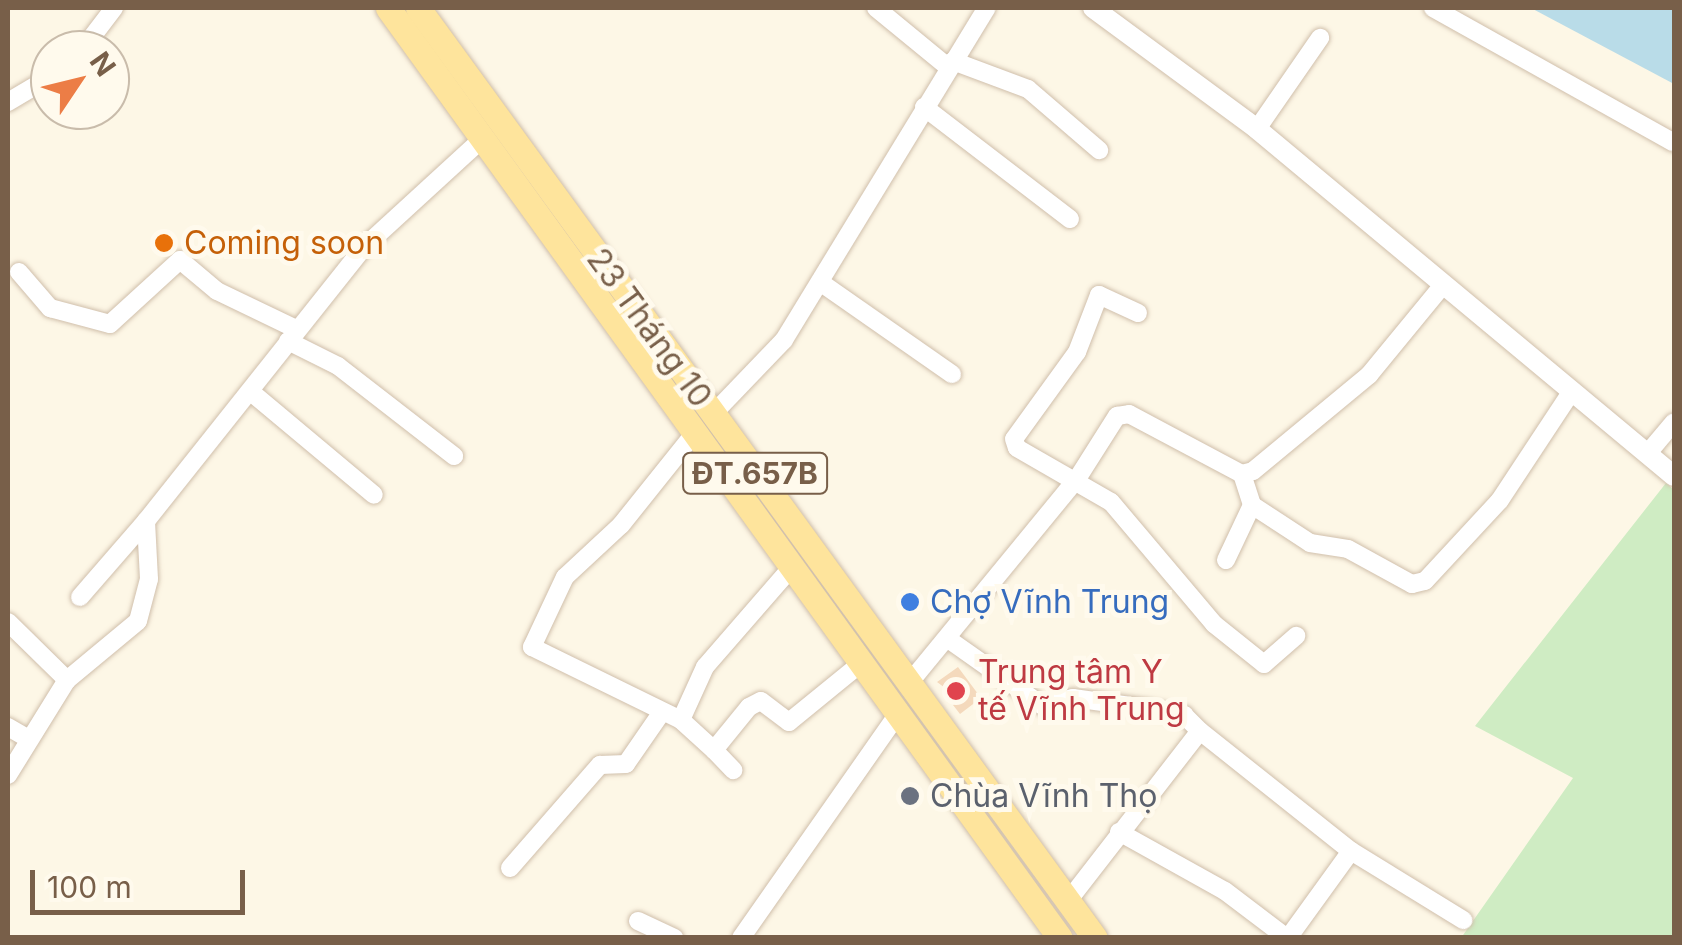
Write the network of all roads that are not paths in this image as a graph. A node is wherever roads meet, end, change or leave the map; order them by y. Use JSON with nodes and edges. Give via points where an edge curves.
{"nodes":[{"id":1,"x":114,"y":8,"type":"edge"},
{"id":2,"x":388,"y":8,"type":"edge"},
{"id":3,"x":418,"y":8,"type":"edge"},
{"id":4,"x":876,"y":8,"type":"edge"},
{"id":5,"x":988,"y":8,"type":"edge"},
{"id":6,"x":1093,"y":8,"type":"edge"},
{"id":7,"x":1433,"y":8,"type":"edge"},
{"id":8,"x":97,"y":30,"type":"edge"},
{"id":9,"x":1320,"y":38,"type":"dead end"},
{"id":10,"x":951,"y":64,"type":"junction"},
{"id":11,"x":30,"y":89,"type":"edge"},
{"id":12,"x":8,"y":102,"type":"edge"},
{"id":13,"x":924,"y":106,"type":"junction"},
{"id":14,"x":1257,"y":129,"type":"junction"},
{"id":15,"x":483,"y":138,"type":"junction"},
{"id":16,"x":1673,"y":142,"type":"edge"},
{"id":17,"x":1099,"y":150,"type":"dead end"},
{"id":18,"x":1070,"y":219,"type":"dead end"},
{"id":19,"x":19,"y":272,"type":"dead end"},
{"id":20,"x":820,"y":282,"type":"junction"},
{"id":21,"x":1443,"y":285,"type":"junction"},
{"id":22,"x":1138,"y":312,"type":"dead end"},
{"id":23,"x":292,"y":335,"type":"junction"},
{"id":24,"x":952,"y":374,"type":"dead end"},
{"id":25,"x":251,"y":392,"type":"junction"},
{"id":26,"x":1570,"y":394,"type":"junction"},
{"id":27,"x":1674,"y":422,"type":"edge"},
{"id":28,"x":703,"y":424,"type":"junction"},
{"id":29,"x":1648,"y":453,"type":"junction"},
{"id":30,"x":454,"y":456,"type":"dead end"},
{"id":31,"x":1242,"y":474,"type":"junction"},
{"id":32,"x":1674,"y":476,"type":"edge"},
{"id":33,"x":1077,"y":480,"type":"junction"},
{"id":34,"x":374,"y":495,"type":"dead end"},
{"id":35,"x":1252,"y":505,"type":"junction"},
{"id":36,"x":146,"y":521,"type":"junction"},
{"id":37,"x":1226,"y":560,"type":"dead end"},
{"id":38,"x":791,"y":568,"type":"junction"},
{"id":39,"x":80,"y":598,"type":"dead end"},
{"id":40,"x":8,"y":622,"type":"edge"},
{"id":41,"x":1296,"y":636,"type":"dead end"},
{"id":42,"x":948,"y":639,"type":"junction"},
{"id":43,"x":860,"y":664,"type":"junction"},
{"id":44,"x":67,"y":680,"type":"junction"},
{"id":45,"x":910,"y":682,"type":"junction"},
{"id":46,"x":662,"y":712,"type":"junction"},
{"id":47,"x":897,"y":715,"type":"junction"},
{"id":48,"x":680,"y":720,"type":"junction"},
{"id":49,"x":8,"y":727,"type":"edge"},
{"id":50,"x":1200,"y":731,"type":"junction"},
{"id":51,"x":29,"y":739,"type":"junction"},
{"id":52,"x":714,"y":750,"type":"junction"},
{"id":53,"x":733,"y":770,"type":"dead end"},
{"id":54,"x":8,"y":776,"type":"edge"},
{"id":55,"x":1119,"y":832,"type":"junction"},
{"id":56,"x":1351,"y":852,"type":"junction"},
{"id":57,"x":1040,"y":862,"type":"junction"},
{"id":58,"x":510,"y":868,"type":"dead end"},
{"id":59,"x":1016,"y":878,"type":"junction"},
{"id":60,"x":1068,"y":901,"type":"junction"},
{"id":61,"x":1463,"y":920,"type":"dead end"},
{"id":62,"x":638,"y":921,"type":"dead end"},
{"id":63,"x":674,"y":938,"type":"edge"},
{"id":64,"x":742,"y":938,"type":"edge"},
{"id":65,"x":1060,"y":938,"type":"edge"},
{"id":66,"x":1095,"y":938,"type":"edge"},
{"id":67,"x":1287,"y":938,"type":"edge"}],
"edges":[{"from":1,"to":8,"type":"street"},
{"from":2,"to":15,"type":"main road","name":"23 Tháng 10","number":"ĐT.657B"},
{"from":3,"to":28,"type":"main road","name":"23 Tháng 10","number":"ĐT.657B"},
{"from":4,"to":10,"type":"street"},
{"from":5,"to":10,"type":"street"},
{"from":6,"to":14,"type":"street"},
{"from":7,"to":16,"type":"street"},
{"from":9,"to":14,"type":"street"},
{"from":10,"to":13,"type":"street"},
{"from":10,"to":17,"type":"street","via":[[1028,89]]},
{"from":11,"to":12,"type":"street"},
{"from":13,"to":18,"type":"street"},
{"from":13,"to":20,"type":"street"},
{"from":14,"to":21,"type":"street"},
{"from":15,"to":23,"type":"street","via":[[389,221]]},
{"from":15,"to":28,"type":"main road","name":"23 Tháng 10","number":"ĐT.657B"},
{"from":19,"to":23,"type":"street","via":[[50,308],[110,324],[180,260],[217,292]]},
{"from":20,"to":24,"type":"street"},
{"from":20,"to":28,"type":"street","via":[[784,340]]},
{"from":21,"to":26,"type":"street"},
{"from":21,"to":31,"type":"street","via":[[1360,384],[1282,452]]},
{"from":22,"to":33,"type":"street","via":[[1100,296],[1077,352],[1014,439],[1028,457]]},
{"from":23,"to":25,"type":"street"},
{"from":23,"to":30,"type":"street"},
{"from":25,"to":34,"type":"street"},
{"from":25,"to":36,"type":"street"},
{"from":26,"to":29,"type":"street"},
{"from":26,"to":35,"type":"street","via":[[1500,500],[1425,581],[1412,584],[1348,550],[1310,543]]},
{"from":27,"to":29,"type":"street"},
{"from":28,"to":38,"type":"main road","name":"23 Tháng 10","number":"ĐT.657B"},
{"from":28,"to":45,"type":"main road","name":"23 Tháng 10","number":"ĐT.657B"},
{"from":28,"to":46,"type":"street","via":[[622,525],[565,578],[532,648]]},
{"from":29,"to":32,"type":"street"},
{"from":31,"to":33,"type":"street","via":[[1129,414],[1107,427]]},
{"from":31,"to":35,"type":"street"},
{"from":33,"to":41,"type":"street","via":[[1135,524],[1214,624],[1264,664]]},
{"from":33,"to":42,"type":"street"},
{"from":35,"to":37,"type":"street"},
{"from":36,"to":39,"type":"street"},
{"from":36,"to":44,"type":"street","via":[[144,610]]},
{"from":38,"to":43,"type":"main road","name":"23 Tháng 10","number":"ĐT.657B"},
{"from":38,"to":48,"type":"street","via":[[705,668]]},
{"from":40,"to":44,"type":"street"},
{"from":42,"to":45,"type":"street"},
{"from":42,"to":50,"type":"street","via":[[1044,706],[1073,698],[1146,708],[1184,715]]},
{"from":43,"to":47,"type":"main road","name":"23 Tháng 10","number":"ĐT.657B"},
{"from":43,"to":52,"type":"street","via":[[789,722],[761,701],[749,707]]},
{"from":44,"to":51,"type":"street"},
{"from":45,"to":57,"type":"main road","name":"23 Tháng 10","number":"ĐT.657B"},
{"from":46,"to":48,"type":"street"},
{"from":46,"to":58,"type":"street","via":[[626,764],[600,765]]},
{"from":47,"to":59,"type":"main road","name":"23 Tháng 10","number":"ĐT.657B"},
{"from":47,"to":64,"type":"street"},
{"from":48,"to":52,"type":"street"},
{"from":49,"to":51,"type":"street"},
{"from":50,"to":55,"type":"street"},
{"from":50,"to":56,"type":"street"},
{"from":51,"to":54,"type":"street"},
{"from":52,"to":53,"type":"street"},
{"from":55,"to":60,"type":"street"},
{"from":55,"to":67,"type":"street","via":[[1224,891]]},
{"from":56,"to":61,"type":"street"},
{"from":56,"to":67,"type":"street"},
{"from":57,"to":59,"type":"main road"},
{"from":57,"to":60,"type":"main road","name":"23 Tháng 10","number":"ĐT.657B"},
{"from":59,"to":65,"type":"main road","name":"23 Tháng 10","number":"ĐT.657B"},
{"from":60,"to":66,"type":"main road","name":"23 Tháng 10","number":"ĐT.657B"},
{"from":62,"to":63,"type":"street"}]}
